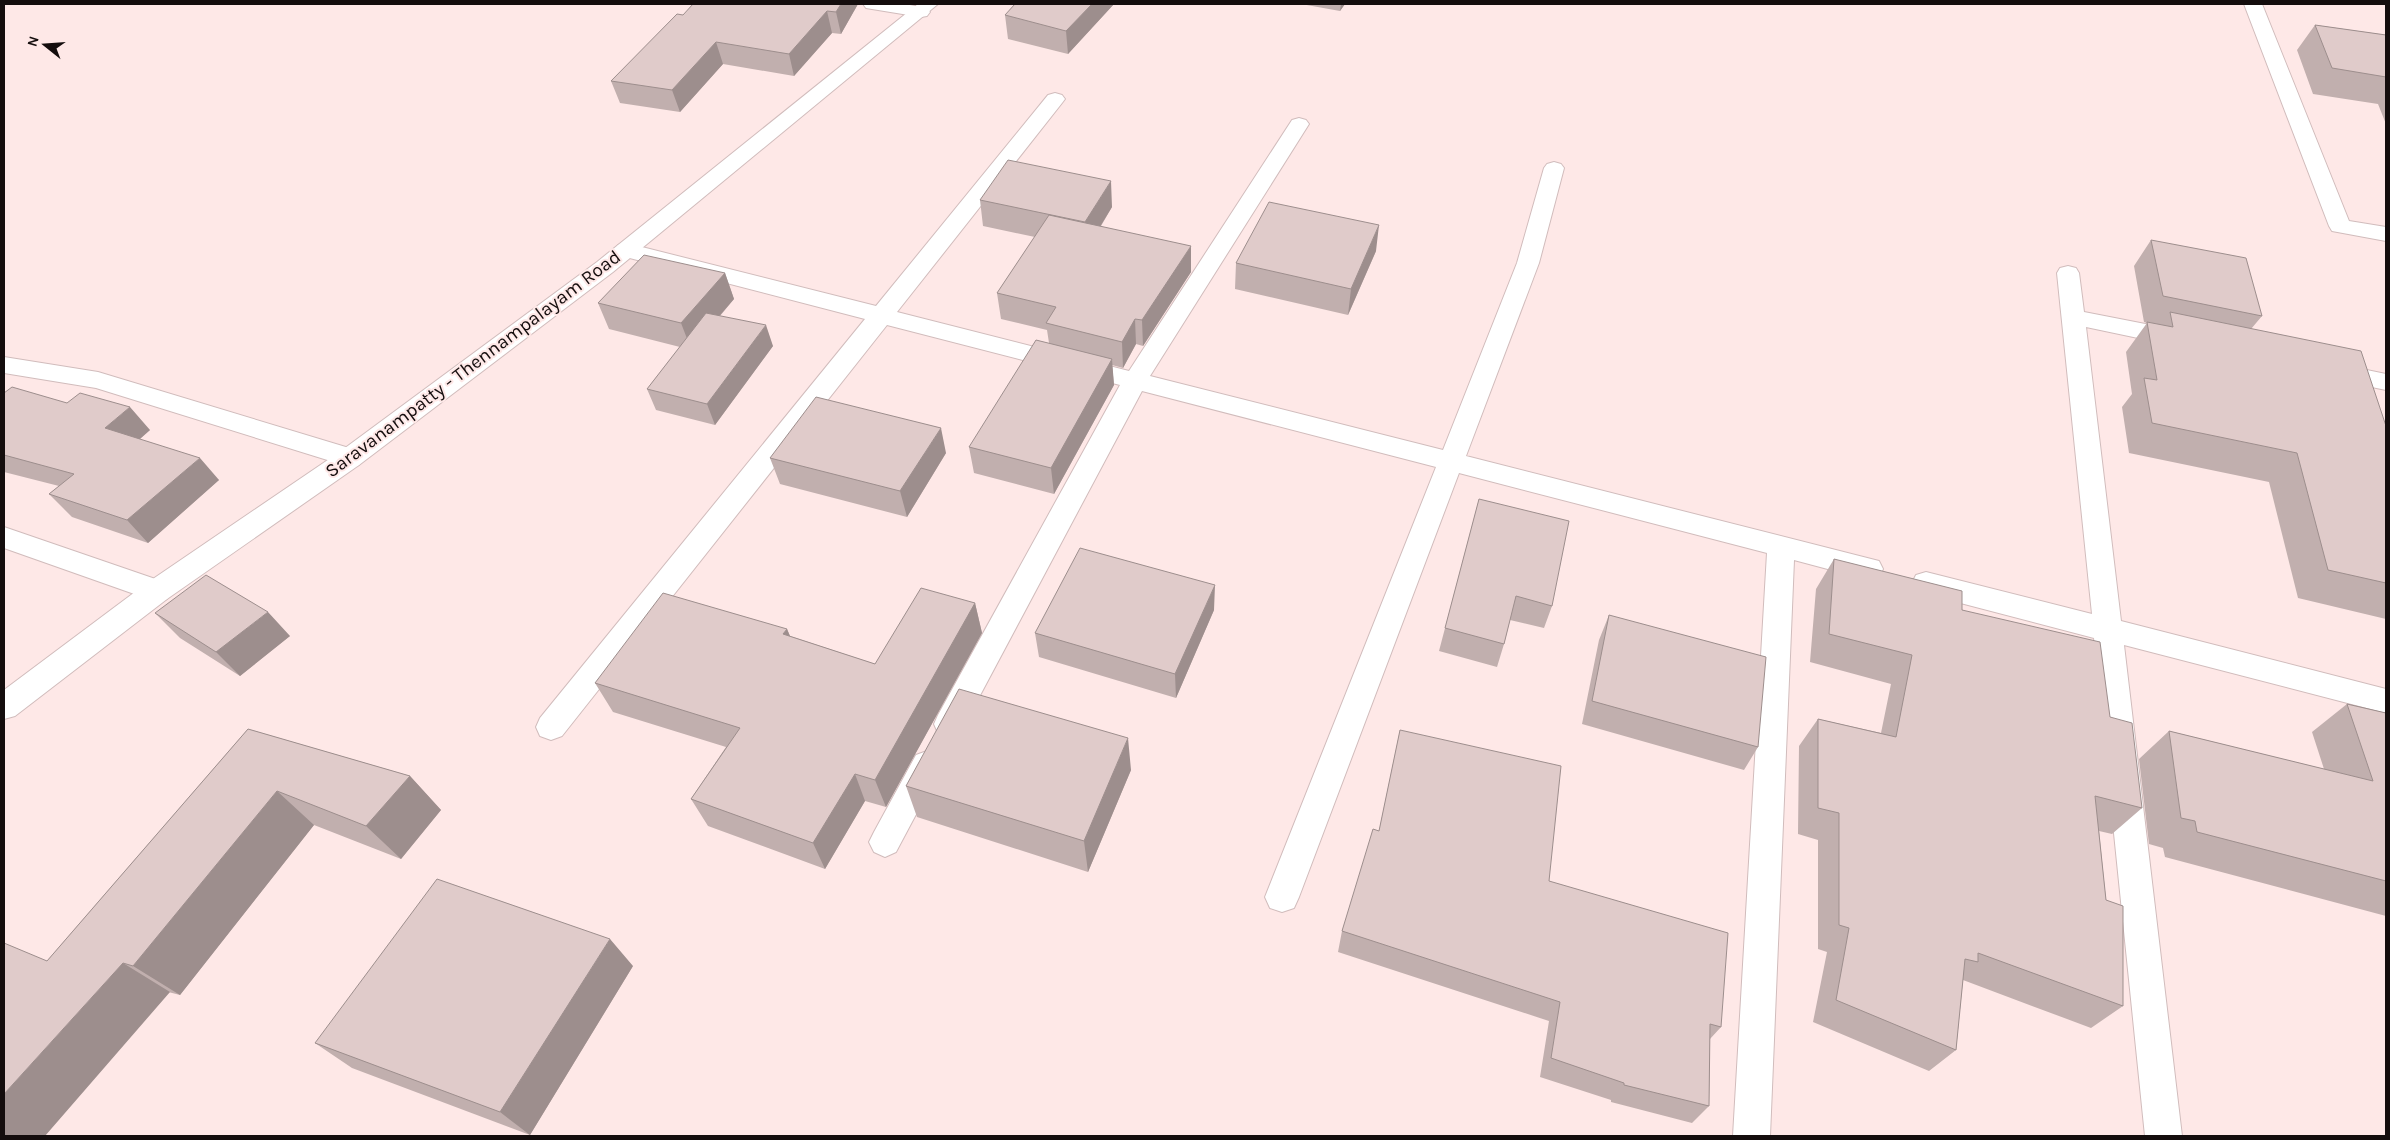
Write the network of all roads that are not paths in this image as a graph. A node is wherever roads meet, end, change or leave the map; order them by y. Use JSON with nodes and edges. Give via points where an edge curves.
{"nodes":[{"id":1,"x":872,"y":4,"type":"edge"},
{"id":2,"x":2253,"y":4,"type":"edge"},
{"id":3,"x":925,"y":8,"type":"edge"},
{"id":4,"x":1055,"y":99,"type":"dead end"},
{"id":5,"x":1299,"y":124,"type":"dead end"},
{"id":6,"x":1554,"y":168,"type":"dead end"},
{"id":7,"x":2386,"y":234,"type":"edge"},
{"id":8,"x":626,"y":250,"type":"junction"},
{"id":9,"x":2068,"y":273,"type":"dead end"},
{"id":10,"x":881,"y":316,"type":"junction"},
{"id":11,"x":2072,"y":317,"type":"junction"},
{"id":12,"x":2196,"y":343,"type":"edge"},
{"id":13,"x":4,"y":365,"type":"edge"},
{"id":14,"x":2310,"y":366,"type":"edge"},
{"id":15,"x":1135,"y":381,"type":"junction"},
{"id":16,"x":2386,"y":382,"type":"edge"},
{"id":17,"x":350,"y":458,"type":"junction"},
{"id":18,"x":1450,"y":462,"type":"junction"},
{"id":19,"x":4,"y":536,"type":"edge"},
{"id":20,"x":1782,"y":547,"type":"junction"},
{"id":21,"x":157,"y":591,"type":"junction"},
{"id":22,"x":2108,"y":630,"type":"junction"},
{"id":23,"x":2386,"y":701,"type":"edge"},
{"id":24,"x":4,"y":707,"type":"edge"},
{"id":25,"x":551,"y":727,"type":"dead end"},
{"id":26,"x":885,"y":842,"type":"dead end"},
{"id":27,"x":1282,"y":897,"type":"dead end"},
{"id":28,"x":1752,"y":1136,"type":"edge"},
{"id":29,"x":2164,"y":1136,"type":"edge"}],
"edges":[{"from":1,"to":3,"type":"street"},
{"from":2,"to":7,"type":"street","via":[[2340,226]]},
{"from":3,"to":8,"type":"street","name":"Saravanampatty - Thennampalayam Road"},
{"from":4,"to":10,"type":"street"},
{"from":5,"to":15,"type":"street"},
{"from":6,"to":18,"type":"street","via":[[1528,263]]},
{"from":8,"to":10,"type":"street"},
{"from":8,"to":17,"type":"street","name":"Saravanampatty - Thennampalayam Road"},
{"from":9,"to":11,"type":"street"},
{"from":10,"to":15,"type":"street"},
{"from":10,"to":25,"type":"street"},
{"from":11,"to":12,"type":"street"},
{"from":11,"to":22,"type":"street"},
{"from":13,"to":17,"type":"street","via":[[98,380]]},
{"from":14,"to":16,"type":"street"},
{"from":15,"to":18,"type":"street"},
{"from":15,"to":26,"type":"street"},
{"from":17,"to":21,"type":"street","name":"Saravanampatty - Thennampalayam Road"},
{"from":18,"to":20,"type":"street"},
{"from":18,"to":27,"type":"street"},
{"from":19,"to":21,"type":"street"},
{"from":20,"to":22,"type":"street"},
{"from":20,"to":28,"type":"street"},
{"from":21,"to":24,"type":"street","name":"Saravanampatty - Thennampalayam Road"},
{"from":22,"to":23,"type":"street"},
{"from":22,"to":29,"type":"street"}]}
